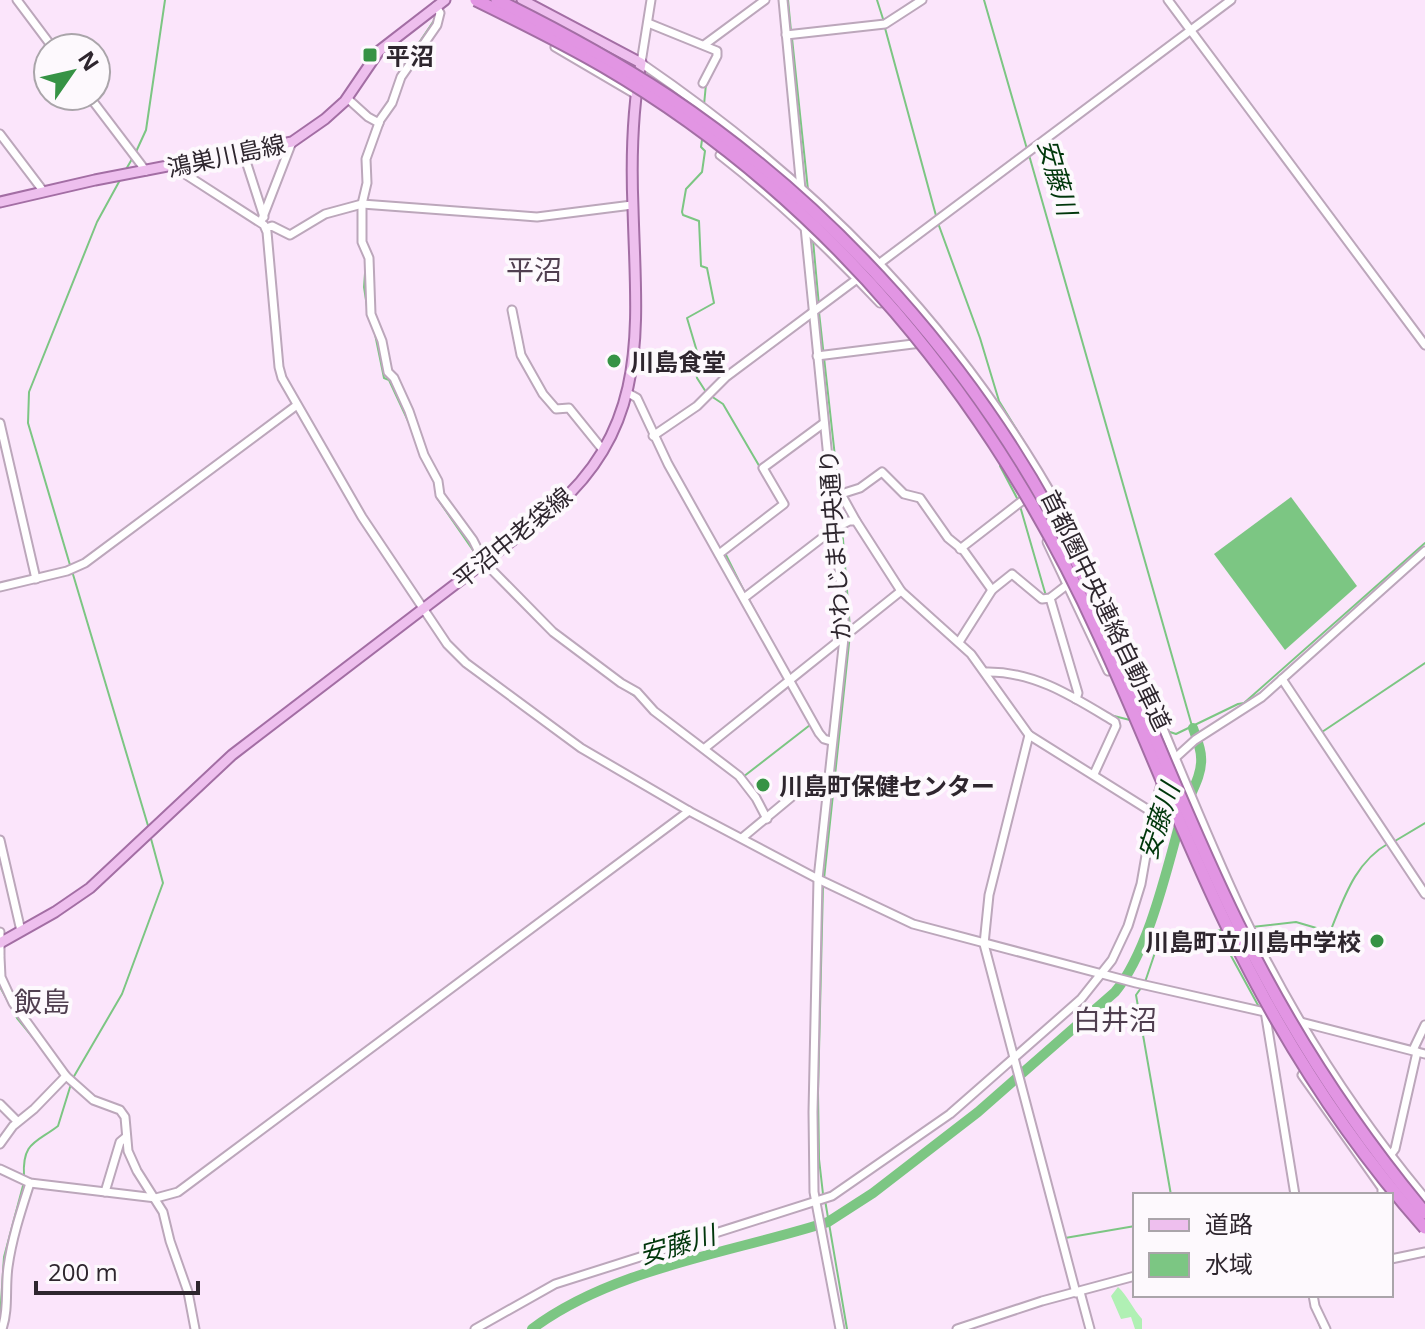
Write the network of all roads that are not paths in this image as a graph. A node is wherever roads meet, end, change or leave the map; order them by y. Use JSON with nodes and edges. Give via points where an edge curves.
{"nodes":[{"id":1,"x":17,"y":0,"type":"edge"},
{"id":2,"x":476,"y":0,"type":"edge"},
{"id":3,"x":497,"y":0,"type":"edge"},
{"id":4,"x":522,"y":0,"type":"edge"},
{"id":5,"x":651,"y":0,"type":"edge"},
{"id":6,"x":765,"y":0,"type":"edge"},
{"id":7,"x":783,"y":0,"type":"edge"},
{"id":8,"x":922,"y":0,"type":"edge"},
{"id":9,"x":1168,"y":0,"type":"edge"},
{"id":10,"x":1231,"y":0,"type":"edge"},
{"id":11,"x":439,"y":2,"type":"edge"},
{"id":12,"x":648,"y":23,"type":"junction"},
{"id":13,"x":568,"y":24,"type":"junction"},
{"id":14,"x":1191,"y":30,"type":"junction"},
{"id":15,"x":41,"y":32,"type":"edge"},
{"id":16,"x":786,"y":35,"type":"junction"},
{"id":17,"x":704,"y":45,"type":"junction"},
{"id":18,"x":641,"y":63,"type":"junction"},
{"id":19,"x":703,"y":83,"type":"dead end"},
{"id":20,"x":635,"y":94,"type":"junction"},
{"id":21,"x":347,"y":98,"type":"junction"},
{"id":22,"x":101,"y":112,"type":"edge"},
{"id":23,"x":377,"y":122,"type":"junction"},
{"id":24,"x":0,"y":134,"type":"edge"},
{"id":25,"x":738,"y":135,"type":"junction"},
{"id":26,"x":292,"y":142,"type":"junction"},
{"id":27,"x":243,"y":152,"type":"junction"},
{"id":28,"x":174,"y":167,"type":"junction"},
{"id":29,"x":146,"y":171,"type":"junction"},
{"id":30,"x":800,"y":186,"type":"junction"},
{"id":31,"x":44,"y":192,"type":"junction"},
{"id":32,"x":0,"y":202,"type":"edge"},
{"id":33,"x":362,"y":204,"type":"junction"},
{"id":34,"x":632,"y":205,"type":"junction"},
{"id":35,"x":264,"y":222,"type":"junction"},
{"id":36,"x":805,"y":229,"type":"junction"},
{"id":37,"x":880,"y":263,"type":"junction"},
{"id":38,"x":857,"y":279,"type":"junction"},
{"id":39,"x":512,"y":310,"type":"dead end"},
{"id":40,"x":813,"y":313,"type":"junction"},
{"id":41,"x":947,"y":340,"type":"junction"},
{"id":42,"x":915,"y":344,"type":"junction"},
{"id":43,"x":1425,"y":345,"type":"edge"},
{"id":44,"x":817,"y":356,"type":"junction"},
{"id":45,"x":628,"y":393,"type":"junction"},
{"id":46,"x":297,"y":405,"type":"junction"},
{"id":47,"x":0,"y":423,"type":"edge"},
{"id":48,"x":824,"y":423,"type":"junction"},
{"id":49,"x":653,"y":436,"type":"junction"},
{"id":50,"x":603,"y":450,"type":"junction"},
{"id":51,"x":1045,"y":483,"type":"junction"},
{"id":52,"x":1024,"y":501,"type":"junction"},
{"id":53,"x":856,"y":521,"type":"junction"},
{"id":54,"x":840,"y":526,"type":"junction"},
{"id":55,"x":960,"y":549,"type":"junction"},
{"id":56,"x":719,"y":554,"type":"junction"},
{"id":57,"x":1424,"y":556,"type":"edge"},
{"id":58,"x":484,"y":562,"type":"junction"},
{"id":59,"x":1090,"y":567,"type":"junction"},
{"id":60,"x":36,"y":579,"type":"junction"},
{"id":61,"x":1068,"y":585,"type":"junction"},
{"id":62,"x":0,"y":587,"type":"edge"},
{"id":63,"x":992,"y":590,"type":"junction"},
{"id":64,"x":901,"y":591,"type":"junction"},
{"id":65,"x":744,"y":598,"type":"junction"},
{"id":66,"x":1050,"y":598,"type":"junction"},
{"id":67,"x":422,"y":608,"type":"junction"},
{"id":68,"x":848,"y":634,"type":"junction"},
{"id":69,"x":959,"y":642,"type":"junction"},
{"id":70,"x":1108,"y":671,"type":"dead end"},
{"id":71,"x":986,"y":672,"type":"junction"},
{"id":72,"x":1282,"y":679,"type":"junction"},
{"id":73,"x":791,"y":680,"type":"junction"},
{"id":74,"x":1076,"y":699,"type":"junction"},
{"id":75,"x":1029,"y":735,"type":"junction"},
{"id":76,"x":831,"y":741,"type":"junction"},
{"id":77,"x":705,"y":748,"type":"junction"},
{"id":78,"x":1175,"y":757,"type":"junction"},
{"id":79,"x":1094,"y":774,"type":"junction"},
{"id":80,"x":827,"y":779,"type":"junction"},
{"id":81,"x":689,"y":811,"type":"junction"},
{"id":82,"x":1155,"y":814,"type":"junction"},
{"id":83,"x":767,"y":819,"type":"junction"},
{"id":84,"x":742,"y":838,"type":"junction"},
{"id":85,"x":0,"y":840,"type":"edge"},
{"id":86,"x":818,"y":879,"type":"junction"},
{"id":87,"x":1423,"y":891,"type":"edge"},
{"id":88,"x":21,"y":931,"type":"junction"},
{"id":89,"x":0,"y":932,"type":"edge"},
{"id":90,"x":0,"y":942,"type":"edge"},
{"id":91,"x":984,"y":944,"type":"junction"},
{"id":92,"x":0,"y":956,"type":"edge"},
{"id":93,"x":1103,"y":974,"type":"junction"},
{"id":94,"x":1,"y":978,"type":"edge"},
{"id":95,"x":1265,"y":1011,"type":"junction"},
{"id":96,"x":1301,"y":1022,"type":"junction"},
{"id":97,"x":1425,"y":1025,"type":"edge"},
{"id":98,"x":1418,"y":1052,"type":"edge"},
{"id":99,"x":1015,"y":1059,"type":"junction"},
{"id":100,"x":1323,"y":1059,"type":"junction"},
{"id":101,"x":66,"y":1076,"type":"junction"},
{"id":102,"x":0,"y":1104,"type":"edge"},
{"id":103,"x":17,"y":1121,"type":"junction"},
{"id":104,"x":126,"y":1137,"type":"junction"},
{"id":105,"x":0,"y":1144,"type":"edge"},
{"id":106,"x":1391,"y":1156,"type":"junction"},
{"id":107,"x":0,"y":1169,"type":"edge"},
{"id":108,"x":1369,"y":1172,"type":"junction"},
{"id":109,"x":30,"y":1183,"type":"junction"},
{"id":110,"x":105,"y":1192,"type":"junction"},
{"id":111,"x":1295,"y":1193,"type":"edge"},
{"id":112,"x":1382,"y":1193,"type":"edge"},
{"id":113,"x":156,"y":1198,"type":"junction"},
{"id":114,"x":1425,"y":1198,"type":"edge"},
{"id":115,"x":816,"y":1203,"type":"junction"},
{"id":116,"x":1425,"y":1213,"type":"edge"},
{"id":117,"x":1425,"y":1228,"type":"edge"},
{"id":118,"x":1425,"y":1252,"type":"edge"},
{"id":119,"x":1393,"y":1259,"type":"edge"},
{"id":120,"x":1133,"y":1277,"type":"edge"},
{"id":121,"x":1078,"y":1292,"type":"junction"},
{"id":122,"x":1313,"y":1297,"type":"edge"},
{"id":123,"x":2,"y":1329,"type":"edge"},
{"id":124,"x":195,"y":1329,"type":"edge"},
{"id":125,"x":475,"y":1329,"type":"edge"},
{"id":126,"x":840,"y":1329,"type":"edge"},
{"id":127,"x":961,"y":1329,"type":"edge"},
{"id":128,"x":1090,"y":1329,"type":"edge"},
{"id":129,"x":1326,"y":1329,"type":"edge"}],
"edges":[{"from":1,"to":15,"type":"street"},
{"from":2,"to":117,"type":"highway","name":"首都圏中央連絡自動車道","bridge":true,"via":[[605,67],[720,146],[840,250],[950,378],[1058,549],[1226,925],[1270,1009],[1346,1127]]},
{"from":3,"to":116,"type":"highway","name":"首都圏中央連絡自動車道","bridge":true,"via":[[609,59],[750,157],[855,253],[958,372],[1067,542],[1236,920],[1280,1005],[1341,1103]]},
{"from":4,"to":13,"type":"main road"},
{"from":5,"to":12,"type":"street"},
{"from":6,"to":17,"type":"street"},
{"from":7,"to":16,"type":"street","name":"かわじま中央通り"},
{"from":8,"to":16,"type":"street","via":[[885,24]]},
{"from":9,"to":14,"type":"street"},
{"from":10,"to":14,"type":"street"},
{"from":11,"to":21,"type":"main road","name":"鴻巣川島線","via":[[379,51]]},
{"from":11,"to":23,"type":"street","via":[[437,25]]},
{"from":12,"to":17,"type":"street"},
{"from":12,"to":18,"type":"street"},
{"from":13,"to":18,"type":"main road"},
{"from":13,"to":20,"type":"street","via":[[555,47]]},
{"from":14,"to":37,"type":"street"},
{"from":14,"to":43,"type":"street"},
{"from":16,"to":30,"type":"street","name":"かわじま中央通り"},
{"from":17,"to":19,"type":"street","via":[[718,53]]},
{"from":18,"to":20,"type":"main road","name":"平沼中老袋線"},
{"from":18,"to":25,"type":"street"},
{"from":20,"to":34,"type":"main road","name":"平沼中老袋線"},
{"from":21,"to":23,"type":"street"},
{"from":21,"to":26,"type":"main road","name":"鴻巣川島線"},
{"from":22,"to":29,"type":"street"},
{"from":23,"to":33,"type":"street","via":[[366,159]]},
{"from":24,"to":31,"type":"street"},
{"from":25,"to":30,"type":"street"},
{"from":25,"to":36,"type":"street","via":[[720,155]]},
{"from":26,"to":27,"type":"main road","name":"鴻巣川島線"},
{"from":26,"to":35,"type":"street"},
{"from":27,"to":28,"type":"main road","name":"鴻巣川島線"},
{"from":27,"to":35,"type":"street"},
{"from":28,"to":29,"type":"main road","name":"鴻巣川島線"},
{"from":28,"to":35,"type":"street"},
{"from":29,"to":31,"type":"main road","name":"鴻巣川島線"},
{"from":30,"to":36,"type":"street","name":"かわじま中央通り"},
{"from":30,"to":37,"type":"street"},
{"from":31,"to":32,"type":"main road","name":"鴻巣川島線"},
{"from":33,"to":34,"type":"street","via":[[537,217]]},
{"from":33,"to":35,"type":"street","via":[[325,214],[290,235]]},
{"from":33,"to":58,"type":"street","via":[[371,314],[385,365],[409,411],[440,495]]},
{"from":34,"to":45,"type":"main road","name":"平沼中老袋線","via":[[637,329]]},
{"from":35,"to":46,"type":"street","via":[[279,367]]},
{"from":36,"to":38,"type":"street"},
{"from":36,"to":40,"type":"street","name":"かわじま中央通り"},
{"from":37,"to":41,"type":"street"},
{"from":38,"to":40,"type":"street"},
{"from":38,"to":42,"type":"street"},
{"from":39,"to":50,"type":"street","via":[[521,355],[543,394],[556,409],[569,408]]},
{"from":40,"to":44,"type":"street","name":"かわじま中央通り"},
{"from":40,"to":49,"type":"street"},
{"from":41,"to":42,"type":"street"},
{"from":41,"to":51,"type":"street"},
{"from":42,"to":44,"type":"street"},
{"from":42,"to":52,"type":"street"},
{"from":44,"to":48,"type":"street","name":"かわじま中央通り"},
{"from":45,"to":49,"type":"street","via":[[637,398]]},
{"from":45,"to":50,"type":"main road","name":"平沼中老袋線"},
{"from":46,"to":60,"type":"street","via":[[85,563]]},
{"from":46,"to":67,"type":"street"},
{"from":47,"to":60,"type":"street"},
{"from":48,"to":54,"type":"street","name":"かわじま中央通り"},
{"from":48,"to":56,"type":"street","via":[[763,468],[784,504]]},
{"from":49,"to":56,"type":"street"},
{"from":50,"to":58,"type":"main road","name":"平沼中老袋線","via":[[560,503]]},
{"from":51,"to":52,"type":"street"},
{"from":51,"to":59,"type":"street"},
{"from":52,"to":55,"type":"street"},
{"from":52,"to":61,"type":"street"},
{"from":53,"to":54,"type":"street"},
{"from":53,"to":55,"type":"street","via":[[841,494],[882,472],[904,494],[920,498]]},
{"from":53,"to":64,"type":"street"},
{"from":54,"to":65,"type":"street"},
{"from":54,"to":68,"type":"street","name":"かわじま中央通り"},
{"from":55,"to":63,"type":"street"},
{"from":56,"to":65,"type":"street"},
{"from":57,"to":72,"type":"street"},
{"from":58,"to":67,"type":"main road","name":"平沼中老袋線"},
{"from":58,"to":77,"type":"street","via":[[553,632]]},
{"from":59,"to":61,"type":"street"},
{"from":59,"to":78,"type":"street"},
{"from":60,"to":62,"type":"street"},
{"from":61,"to":66,"type":"street"},
{"from":61,"to":70,"type":"street"},
{"from":63,"to":66,"type":"street","via":[[1012,574],[1042,599]]},
{"from":63,"to":69,"type":"street"},
{"from":64,"to":68,"type":"street"},
{"from":64,"to":69,"type":"street"},
{"from":65,"to":73,"type":"street"},
{"from":66,"to":74,"type":"street"},
{"from":67,"to":81,"type":"street","via":[[466,663],[581,748]]},
{"from":67,"to":88,"type":"main road","name":"平沼中老袋線","via":[[232,755],[90,888]]},
{"from":68,"to":73,"type":"street"},
{"from":68,"to":76,"type":"street","name":"かわじま中央通り"},
{"from":69,"to":71,"type":"street"},
{"from":71,"to":74,"type":"street","via":[[1024,678]]},
{"from":71,"to":75,"type":"street"},
{"from":72,"to":78,"type":"street"},
{"from":72,"to":87,"type":"street"},
{"from":73,"to":76,"type":"street","via":[[819,733]]},
{"from":73,"to":77,"type":"street"},
{"from":74,"to":79,"type":"street","via":[[1116,726]]},
{"from":75,"to":79,"type":"street"},
{"from":75,"to":91,"type":"street","via":[[989,895]]},
{"from":76,"to":80,"type":"street","name":"かわじま中央通り"},
{"from":77,"to":83,"type":"street","via":[[746,783]]},
{"from":78,"to":82,"type":"street","via":[[1157,795]]},
{"from":78,"to":96,"type":"street","via":[[1244,915]]},
{"from":79,"to":82,"type":"street"},
{"from":80,"to":83,"type":"street","via":[[807,784]]},
{"from":80,"to":86,"type":"street","name":"かわじま中央通り"},
{"from":81,"to":84,"type":"street"},
{"from":81,"to":113,"type":"street","via":[[183,1189]]},
{"from":82,"to":93,"type":"street","via":[[1136,900],[1118,951]]},
{"from":83,"to":84,"type":"street"},
{"from":84,"to":86,"type":"street"},
{"from":85,"to":88,"type":"street"},
{"from":86,"to":91,"type":"street","via":[[913,924]]},
{"from":86,"to":115,"type":"street","name":"かわじま中央通り"},
{"from":88,"to":90,"type":"main road","name":"平沼中老袋線"},
{"from":89,"to":90,"type":"street"},
{"from":90,"to":92,"type":"street"},
{"from":91,"to":93,"type":"street"},
{"from":91,"to":99,"type":"street"},
{"from":92,"to":94,"type":"street"},
{"from":93,"to":95,"type":"street"},
{"from":93,"to":99,"type":"street"},
{"from":94,"to":101,"type":"street","via":[[20,1016]]},
{"from":95,"to":96,"type":"street"},
{"from":95,"to":111,"type":"street"},
{"from":96,"to":98,"type":"street"},
{"from":96,"to":100,"type":"street"},
{"from":97,"to":98,"type":"street"},
{"from":98,"to":106,"type":"street"},
{"from":99,"to":115,"type":"street","via":[[854,1184]]},
{"from":99,"to":121,"type":"street"},
{"from":100,"to":106,"type":"street"},
{"from":100,"to":108,"type":"street","via":[[1302,1075]]},
{"from":101,"to":103,"type":"street"},
{"from":101,"to":104,"type":"street","via":[[93,1100],[120,1110]]},
{"from":102,"to":103,"type":"street"},
{"from":103,"to":105,"type":"street"},
{"from":104,"to":110,"type":"street"},
{"from":104,"to":113,"type":"street","via":[[130,1159]]},
{"from":106,"to":108,"type":"street"},
{"from":106,"to":114,"type":"street"},
{"from":107,"to":109,"type":"street"},
{"from":108,"to":112,"type":"street"},
{"from":109,"to":110,"type":"street"},
{"from":109,"to":123,"type":"street","via":[[12,1239]]},
{"from":110,"to":113,"type":"street"},
{"from":113,"to":124,"type":"street","via":[[186,1284]]},
{"from":115,"to":125,"type":"street","via":[[555,1284]]},
{"from":115,"to":126,"type":"street","name":"かわじま中央通り"},
{"from":118,"to":119,"type":"street"},
{"from":120,"to":121,"type":"street"},
{"from":121,"to":127,"type":"street"},
{"from":121,"to":128,"type":"street"},
{"from":122,"to":129,"type":"street"}]}
